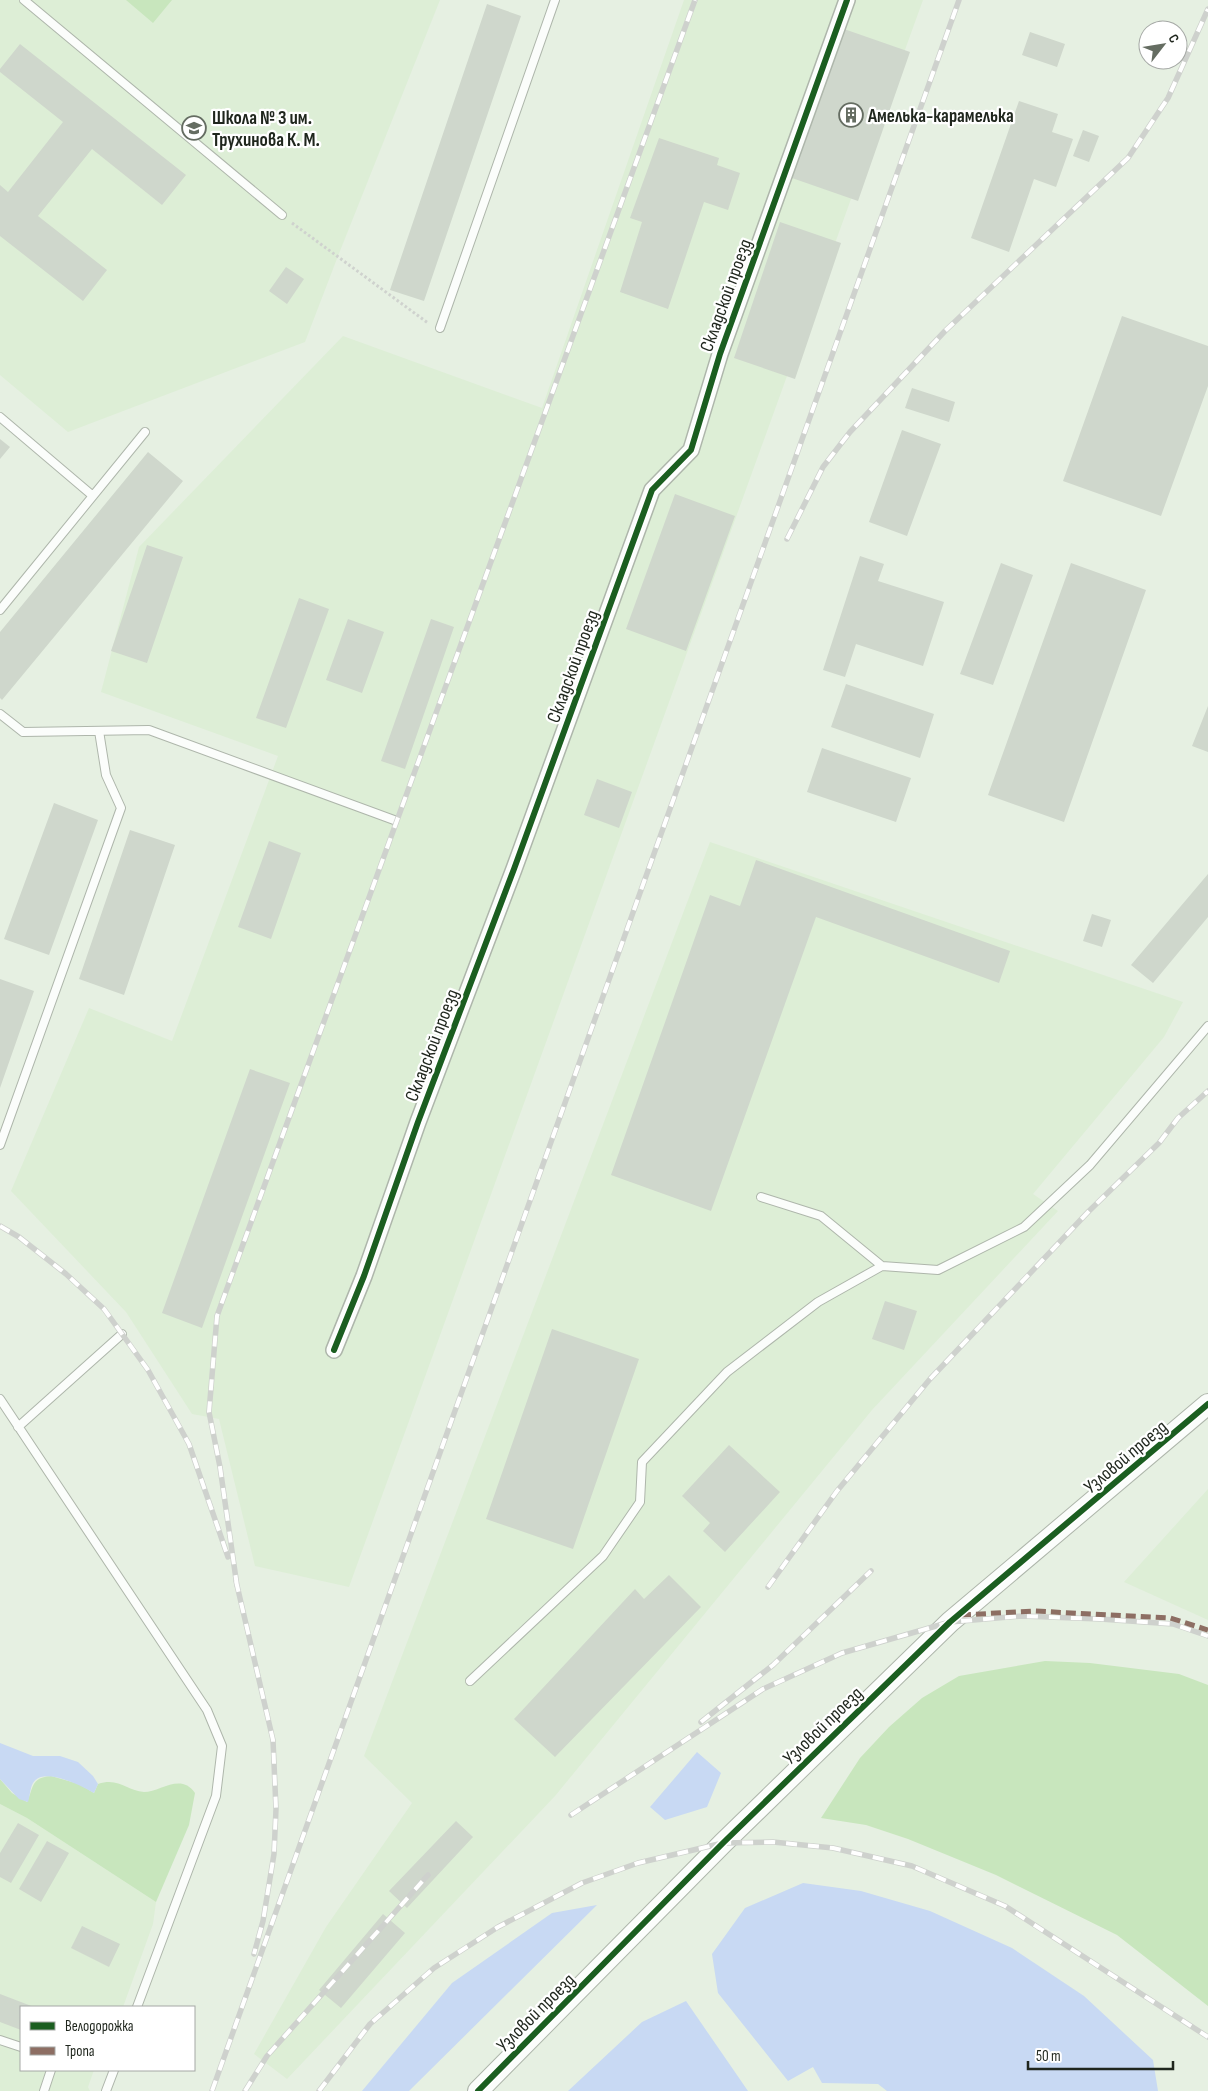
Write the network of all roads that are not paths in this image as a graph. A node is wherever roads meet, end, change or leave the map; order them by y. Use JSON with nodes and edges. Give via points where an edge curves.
{"nodes":[{"id":1,"x":24,"y":0,"type":"edge"},
{"id":2,"x":555,"y":0,"type":"edge"},
{"id":3,"x":847,"y":0,"type":"edge"},
{"id":4,"x":282,"y":215,"type":"road end"},
{"id":5,"x":440,"y":328,"type":"road end"},
{"id":6,"x":0,"y":416,"type":"edge"},
{"id":7,"x":145,"y":432,"type":"dead end"},
{"id":8,"x":93,"y":496,"type":"junction"},
{"id":9,"x":0,"y":610,"type":"edge"},
{"id":10,"x":0,"y":714,"type":"edge"},
{"id":11,"x":99,"y":731,"type":"junction"},
{"id":12,"x":394,"y":820,"type":"dead end"},
{"id":13,"x":1208,"y":1026,"type":"edge"},
{"id":14,"x":0,"y":1145,"type":"edge"},
{"id":15,"x":761,"y":1197,"type":"dead end"},
{"id":16,"x":882,"y":1266,"type":"junction"},
{"id":17,"x":122,"y":1334,"type":"dead end"},
{"id":18,"x":334,"y":1350,"type":"dead end"},
{"id":19,"x":0,"y":1399,"type":"edge"},
{"id":20,"x":1208,"y":1404,"type":"edge"},
{"id":21,"x":18,"y":1427,"type":"junction"},
{"id":22,"x":470,"y":1681,"type":"dead end"},
{"id":23,"x":137,"y":2006,"type":"edge"},
{"id":24,"x":0,"y":2040,"type":"edge"},
{"id":25,"x":20,"y":2047,"type":"edge"},
{"id":26,"x":51,"y":2071,"type":"edge"},
{"id":27,"x":114,"y":2071,"type":"edge"},
{"id":28,"x":44,"y":2091,"type":"edge"},
{"id":29,"x":106,"y":2091,"type":"edge"},
{"id":30,"x":478,"y":2091,"type":"edge"}],
"edges":[{"from":1,"to":4,"type":"lane"},
{"from":2,"to":5,"type":"lane"},
{"from":3,"to":18,"type":"street","name":"Складской проезд","via":[[720,354],[691,450],[652,490]]},
{"from":6,"to":8,"type":"lane"},
{"from":7,"to":8,"type":"lane"},
{"from":8,"to":9,"type":"lane"},
{"from":10,"to":11,"type":"lane","via":[[23,732]]},
{"from":11,"to":12,"type":"lane","via":[[149,730]]},
{"from":11,"to":14,"type":"lane","via":[[106,775],[121,808]]},
{"from":13,"to":16,"type":"lane","via":[[1090,1165],[1024,1227],[938,1270]]},
{"from":15,"to":16,"type":"lane","via":[[821,1216]]},
{"from":16,"to":22,"type":"lane","via":[[818,1302],[727,1372],[642,1462],[640,1502],[604,1556]]},
{"from":17,"to":21,"type":"lane"},
{"from":19,"to":21,"type":"lane"},
{"from":20,"to":30,"type":"street","name":"Узловой проезд","via":[[950,1622],[723,1843]]},
{"from":21,"to":23,"type":"lane","via":[[207,1710],[222,1746],[216,1796]]},
{"from":24,"to":25,"type":"lane"},
{"from":26,"to":28,"type":"lane"},
{"from":27,"to":29,"type":"lane"}]}
